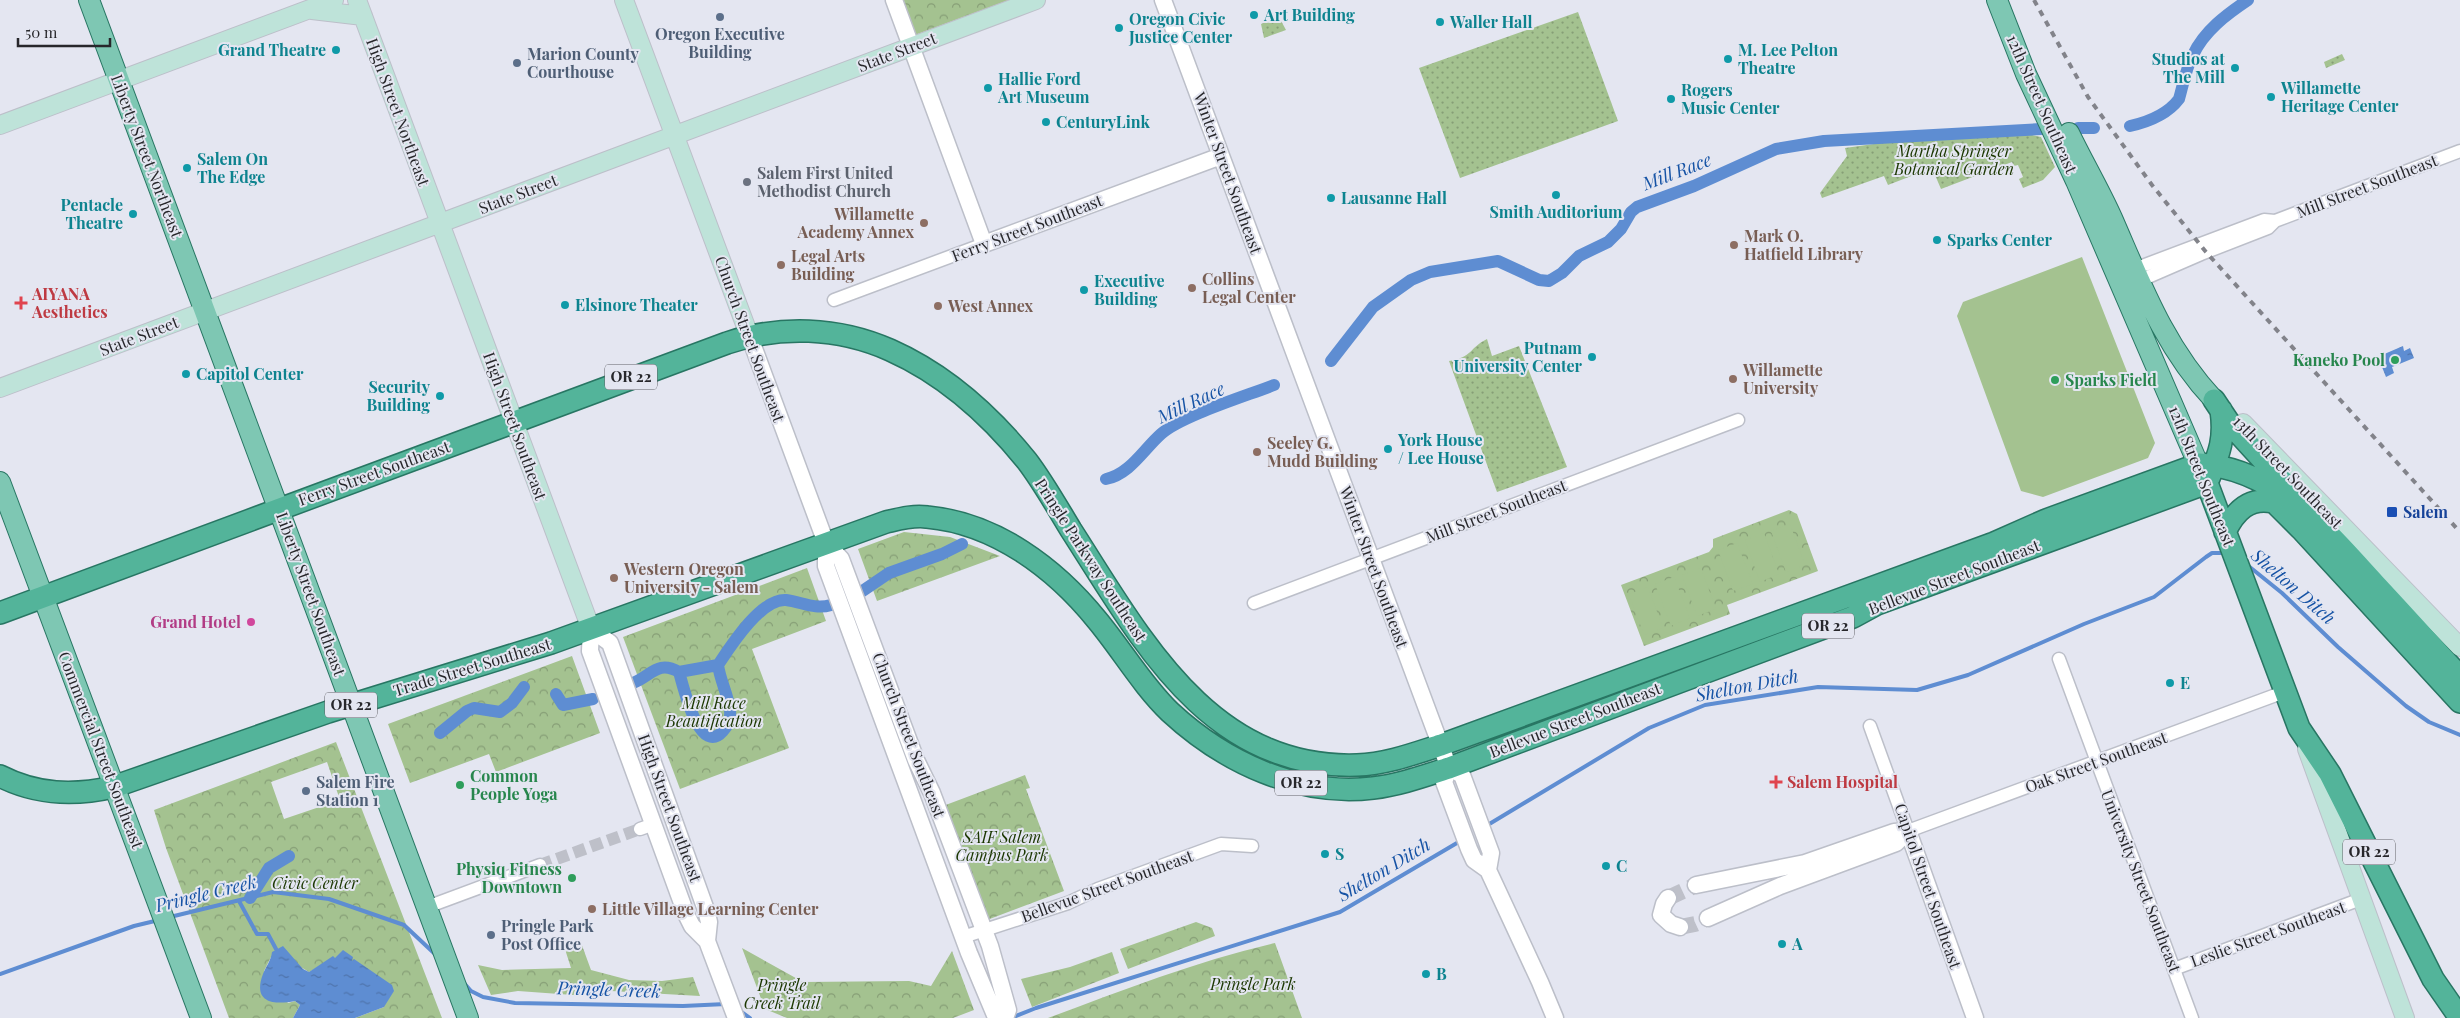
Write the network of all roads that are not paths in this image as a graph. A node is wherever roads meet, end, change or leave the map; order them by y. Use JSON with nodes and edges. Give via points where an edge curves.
{"nodes":[{"id":1,"x":89,"y":0,"type":"edge"},
{"id":2,"x":334,"y":0,"type":"edge"},
{"id":3,"x":624,"y":0,"type":"edge"},
{"id":4,"x":894,"y":0,"type":"edge"},
{"id":5,"x":1036,"y":0,"type":"edge"},
{"id":6,"x":1163,"y":0,"type":"edge"},
{"id":7,"x":1997,"y":0,"type":"edge"},
{"id":8,"x":2012,"y":0,"type":"edge"},
{"id":9,"x":360,"y":8,"type":"edge"},
{"id":10,"x":309,"y":9,"type":"junction"},
{"id":11,"x":912,"y":47,"type":"junction"},
{"id":12,"x":119,"y":81,"type":"junction"},
{"id":13,"x":0,"y":125,"type":"edge"},
{"id":14,"x":674,"y":136,"type":"junction"},
{"id":15,"x":2460,"y":151,"type":"edge"},
{"id":16,"x":1221,"y":156,"type":"junction"},
{"id":17,"x":440,"y":224,"type":"junction"},
{"id":18,"x":984,"y":244,"type":"junction"},
{"id":19,"x":2128,"y":278,"type":"junction"},
{"id":20,"x":834,"y":300,"type":"dead end"},
{"id":21,"x":2132,"y":308,"type":"junction"},
{"id":22,"x":205,"y":312,"type":"junction"},
{"id":23,"x":749,"y":335,"type":"junction"},
{"id":24,"x":2172,"y":346,"type":"junction"},
{"id":25,"x":0,"y":388,"type":"edge"},
{"id":26,"x":2218,"y":405,"type":"junction"},
{"id":27,"x":1738,"y":420,"type":"dead end"},
{"id":28,"x":514,"y":421,"type":"junction"},
{"id":29,"x":2207,"y":471,"type":"junction"},
{"id":30,"x":0,"y":482,"type":"edge"},
{"id":31,"x":2261,"y":483,"type":"junction"},
{"id":32,"x":2273,"y":502,"type":"junction"},
{"id":33,"x":279,"y":508,"type":"junction"},
{"id":34,"x":2315,"y":519,"type":"junction"},
{"id":35,"x":2226,"y":534,"type":"junction"},
{"id":36,"x":826,"y":543,"type":"junction"},
{"id":37,"x":1371,"y":558,"type":"junction"},
{"id":38,"x":43,"y":597,"type":"junction"},
{"id":39,"x":1254,"y":602,"type":"dead end"},
{"id":40,"x":0,"y":614,"type":"edge"},
{"id":41,"x":591,"y":629,"type":"junction"},
{"id":42,"x":2460,"y":647,"type":"edge"},
{"id":43,"x":2059,"y":659,"type":"dead end"},
{"id":44,"x":2460,"y":676,"type":"edge"},
{"id":45,"x":2284,"y":692,"type":"junction"},
{"id":46,"x":2460,"y":702,"type":"edge"},
{"id":47,"x":352,"y":704,"type":"junction"},
{"id":48,"x":1870,"y":726,"type":"dead end"},
{"id":49,"x":2299,"y":728,"type":"junction"},
{"id":50,"x":1441,"y":745,"type":"junction"},
{"id":51,"x":2096,"y":761,"type":"junction"},
{"id":52,"x":1449,"y":768,"type":"junction"},
{"id":53,"x":0,"y":776,"type":"edge"},
{"id":54,"x":114,"y":787,"type":"junction"},
{"id":55,"x":89,"y":793,"type":"junction"},
{"id":56,"x":125,"y":817,"type":"junction"},
{"id":57,"x":1908,"y":831,"type":"junction"},
{"id":58,"x":1252,"y":846,"type":"dead end"},
{"id":59,"x":540,"y":865,"type":"tunnel mouth"},
{"id":60,"x":1488,"y":870,"type":"junction"},
{"id":61,"x":1696,"y":886,"type":"tunnel mouth"},
{"id":62,"x":1668,"y":898,"type":"dead end"},
{"id":63,"x":424,"y":899,"type":"junction"},
{"id":64,"x":2361,"y":899,"type":"junction"},
{"id":65,"x":1708,"y":918,"type":"tunnel mouth"},
{"id":66,"x":1680,"y":927,"type":"dead end"},
{"id":67,"x":984,"y":931,"type":"junction"},
{"id":68,"x":963,"y":937,"type":"junction"},
{"id":69,"x":707,"y":941,"type":"junction"},
{"id":70,"x":2174,"y":969,"type":"junction"},
{"id":71,"x":996,"y":997,"type":"junction"},
{"id":72,"x":201,"y":1018,"type":"edge"},
{"id":73,"x":468,"y":1018,"type":"edge"},
{"id":74,"x":736,"y":1018,"type":"edge"},
{"id":75,"x":999,"y":1018,"type":"edge"},
{"id":76,"x":1005,"y":1018,"type":"edge"},
{"id":77,"x":1554,"y":1018,"type":"edge"},
{"id":78,"x":1975,"y":1018,"type":"edge"},
{"id":79,"x":2192,"y":1018,"type":"edge"},
{"id":80,"x":2405,"y":1018,"type":"edge"},
{"id":81,"x":2460,"y":1018,"type":"edge"}],
"edges":[{"from":1,"to":12,"type":"main road","name":"Liberty Street Northeast"},
{"from":2,"to":10,"type":"main road"},
{"from":3,"to":14,"type":"main road","name":"Church Street Southeast"},
{"from":4,"to":11,"type":"street"},
{"from":5,"to":11,"type":"main road","name":"State Street"},
{"from":6,"to":16,"type":"street","name":"Winter Street Southeast"},
{"from":7,"to":19,"type":"main road","name":"12th Street Southeast","via":[[2026,74],[2076,181]]},
{"from":8,"to":19,"type":"main road","name":"12th Street Southeast","via":[[2040,72],[2111,215]]},
{"from":9,"to":10,"type":"main road"},
{"from":9,"to":17,"type":"main road","name":"High Street Northeast"},
{"from":10,"to":12,"type":"main road"},
{"from":11,"to":14,"type":"main road","name":"State Street"},
{"from":11,"to":18,"type":"street"},
{"from":12,"to":13,"type":"main road"},
{"from":12,"to":22,"type":"main road","name":"Liberty Street Northeast"},
{"from":14,"to":17,"type":"main road","name":"State Street"},
{"from":14,"to":23,"type":"main road","name":"Church Street Southeast"},
{"from":15,"to":19,"type":"street","name":"Mill Street Southeast","via":[[2275,221],[2268,228],[2201,254]]},
{"from":16,"to":18,"type":"street","name":"Ferry Street Southeast"},
{"from":16,"to":37,"type":"street","name":"Winter Street Southeast"},
{"from":17,"to":22,"type":"main road","name":"State Street"},
{"from":17,"to":28,"type":"main road","name":"High Street Southeast"},
{"from":18,"to":20,"type":"street","name":"Ferry Street Southeast"},
{"from":19,"to":21,"type":"main road","name":"12th Street Southeast"},
{"from":19,"to":24,"type":"main road","name":"13th Street Southeast"},
{"from":21,"to":24,"type":"main road","via":[[2163,347]]},
{"from":21,"to":29,"type":"main road","name":"12th Street Southeast"},
{"from":22,"to":25,"type":"main road","name":"State Street"},
{"from":22,"to":33,"type":"main road","name":"Liberty Street Southeast"},
{"from":23,"to":28,"type":"highway","name":"Ferry Street Southeast","number":"OR 22"},
{"from":23,"to":36,"type":"street","name":"Church Street Southeast"},
{"from":23,"to":50,"type":"highway","name":"Pringle Parkway Southeast","number":"OR 22","via":[[776,330],[813,330],[843,335],[874,343],[914,361],[949,384],[984,414],[1027,462],[1132,626],[1168,674],[1205,710],[1236,733],[1294,758],[1356,765],[1397,759]]},
{"from":24,"to":26,"type":"main road","name":"13th Street Southeast"},
{"from":26,"to":29,"type":"highway","via":[[2224,434]]},
{"from":26,"to":34,"type":"highway","via":[[2230,424]]},
{"from":26,"to":42,"type":"main road","name":"13th Street Southeast","via":[[2253,434]]},
{"from":27,"to":37,"type":"street","name":"Mill Street Southeast"},
{"from":28,"to":33,"type":"highway","name":"Ferry Street Southeast","number":"OR 22"},
{"from":28,"to":41,"type":"main road","name":"High Street Southeast"},
{"from":29,"to":31,"type":"highway","via":[[2242,473]]},
{"from":29,"to":35,"type":"highway","name":"12th Street Southeast","number":"OR 22"},
{"from":29,"to":50,"type":"highway","name":"Bellevue Street Southeast","number":"OR 22","via":[[2046,520],[1994,543]]},
{"from":29,"to":52,"type":"highway","name":"Bellevue Street Southeast","number":"OR 22","via":[[1877,604],[1852,617]]},
{"from":30,"to":38,"type":"main road","name":"Commercial Street Southeast"},
{"from":31,"to":32,"type":"highway"},
{"from":31,"to":34,"type":"highway","via":[[2281,492]]},
{"from":32,"to":35,"type":"highway","via":[[2255,502],[2242,508],[2231,520]]},
{"from":32,"to":46,"type":"highway","via":[[2301,528]]},
{"from":33,"to":38,"type":"highway","name":"Ferry Street Southeast","number":"OR 22"},
{"from":33,"to":47,"type":"main road","name":"Liberty Street Southeast"},
{"from":34,"to":44,"type":"highway"},
{"from":35,"to":45,"type":"highway","name":"12th Street Southeast","number":"OR 22"},
{"from":36,"to":41,"type":"highway","name":"Trade Street Southeast","number":"OR 22"},
{"from":36,"to":52,"type":"highway","name":"Pringle Parkway Southeast","number":"OR 22","via":[[886,522],[926,516],[967,525],[1002,540],[1041,564],[1083,602],[1169,711],[1224,753],[1276,777],[1322,788],[1371,788]]},
{"from":36,"to":67,"type":"street","name":"Church Street Southeast","via":[[841,559]]},
{"from":36,"to":68,"type":"street","name":"Church Street Southeast","via":[[826,566]]},
{"from":37,"to":39,"type":"street","name":"Mill Street Southeast"},
{"from":37,"to":50,"type":"street","name":"Winter Street Southeast"},
{"from":38,"to":40,"type":"highway","name":"Ferry Street Southeast","number":"OR 22"},
{"from":38,"to":54,"type":"main road","name":"Commercial Street Southeast"},
{"from":41,"to":47,"type":"highway","name":"Trade Street Southeast","number":"OR 22"},
{"from":41,"to":69,"type":"street","name":"High Street Southeast","via":[[590,651],[647,826],[692,926]]},
{"from":41,"to":69,"type":"street","name":"High Street Southeast","via":[[610,643],[706,910],[709,922]]},
{"from":43,"to":51,"type":"street","name":"University Street Southeast"},
{"from":45,"to":49,"type":"highway","name":"12th Street Southeast","number":"OR 22"},
{"from":45,"to":51,"type":"street","name":"Oak Street Southeast"},
{"from":47,"to":54,"type":"highway","name":"Trade Street Southeast","number":"OR 22"},
{"from":47,"to":63,"type":"main road","name":"Liberty Street Southeast"},
{"from":48,"to":57,"type":"street","name":"Capitol Street Southeast"},
{"from":49,"to":64,"type":"main road","name":"12th Street Southeast"},
{"from":49,"to":81,"type":"highway","number":"OR 22","via":[[2330,774],[2434,979]]},
{"from":50,"to":52,"type":"street","name":"Winter Street Southeast"},
{"from":51,"to":57,"type":"street","name":"Oak Street Southeast"},
{"from":51,"to":70,"type":"street","name":"University Street Southeast"},
{"from":52,"to":60,"type":"street","name":"Winter Street Southeast","via":[[1462,775],[1491,853]]},
{"from":52,"to":60,"type":"street","name":"Winter Street Southeast","via":[[1444,782],[1450,801],[1474,860]]},
{"from":53,"to":55,"type":"highway","name":"Trade Street Southeast","number":"OR 22","via":[[41,791]]},
{"from":54,"to":55,"type":"highway","name":"Trade Street Southeast","number":"OR 22"},
{"from":54,"to":56,"type":"main road","name":"Commercial Street Southeast"},
{"from":55,"to":56,"type":"main road"},
{"from":56,"to":72,"type":"main road","name":"Commercial Street Southeast"},
{"from":57,"to":61,"type":"street","name":"Oak Street Southeast","via":[[1894,832],[1796,866]]},
{"from":57,"to":65,"type":"street","name":"Oak Street Southeast","via":[[1896,843],[1780,886]]},
{"from":57,"to":78,"type":"street","name":"Capitol Street Southeast"},
{"from":58,"to":67,"type":"street","name":"Bellevue Street Southeast","via":[[1221,844],[1068,903]]},
{"from":59,"to":63,"type":"street","via":[[453,897]]},
{"from":60,"to":77,"type":"street","name":"Winter Street Southeast"},
{"from":62,"to":66,"type":"street","via":[[1661,914],[1671,924]]},
{"from":63,"to":73,"type":"main road","name":"Liberty Street Southeast"},
{"from":64,"to":70,"type":"street","name":"Leslie Street Southeast"},
{"from":64,"to":80,"type":"main road","name":"12th Street Southeast"},
{"from":67,"to":68,"type":"street","name":"Bellevue Street Southeast"},
{"from":67,"to":71,"type":"street","name":"Church Street Southeast"},
{"from":68,"to":71,"type":"street","name":"Church Street Southeast"},
{"from":69,"to":74,"type":"street","name":"High Street Southeast"},
{"from":70,"to":79,"type":"street","name":"University Street Southeast"},
{"from":71,"to":75,"type":"street","name":"Church Street Southeast"},
{"from":71,"to":76,"type":"street","name":"Church Street Southeast","via":[[1008,1010]]}]}
